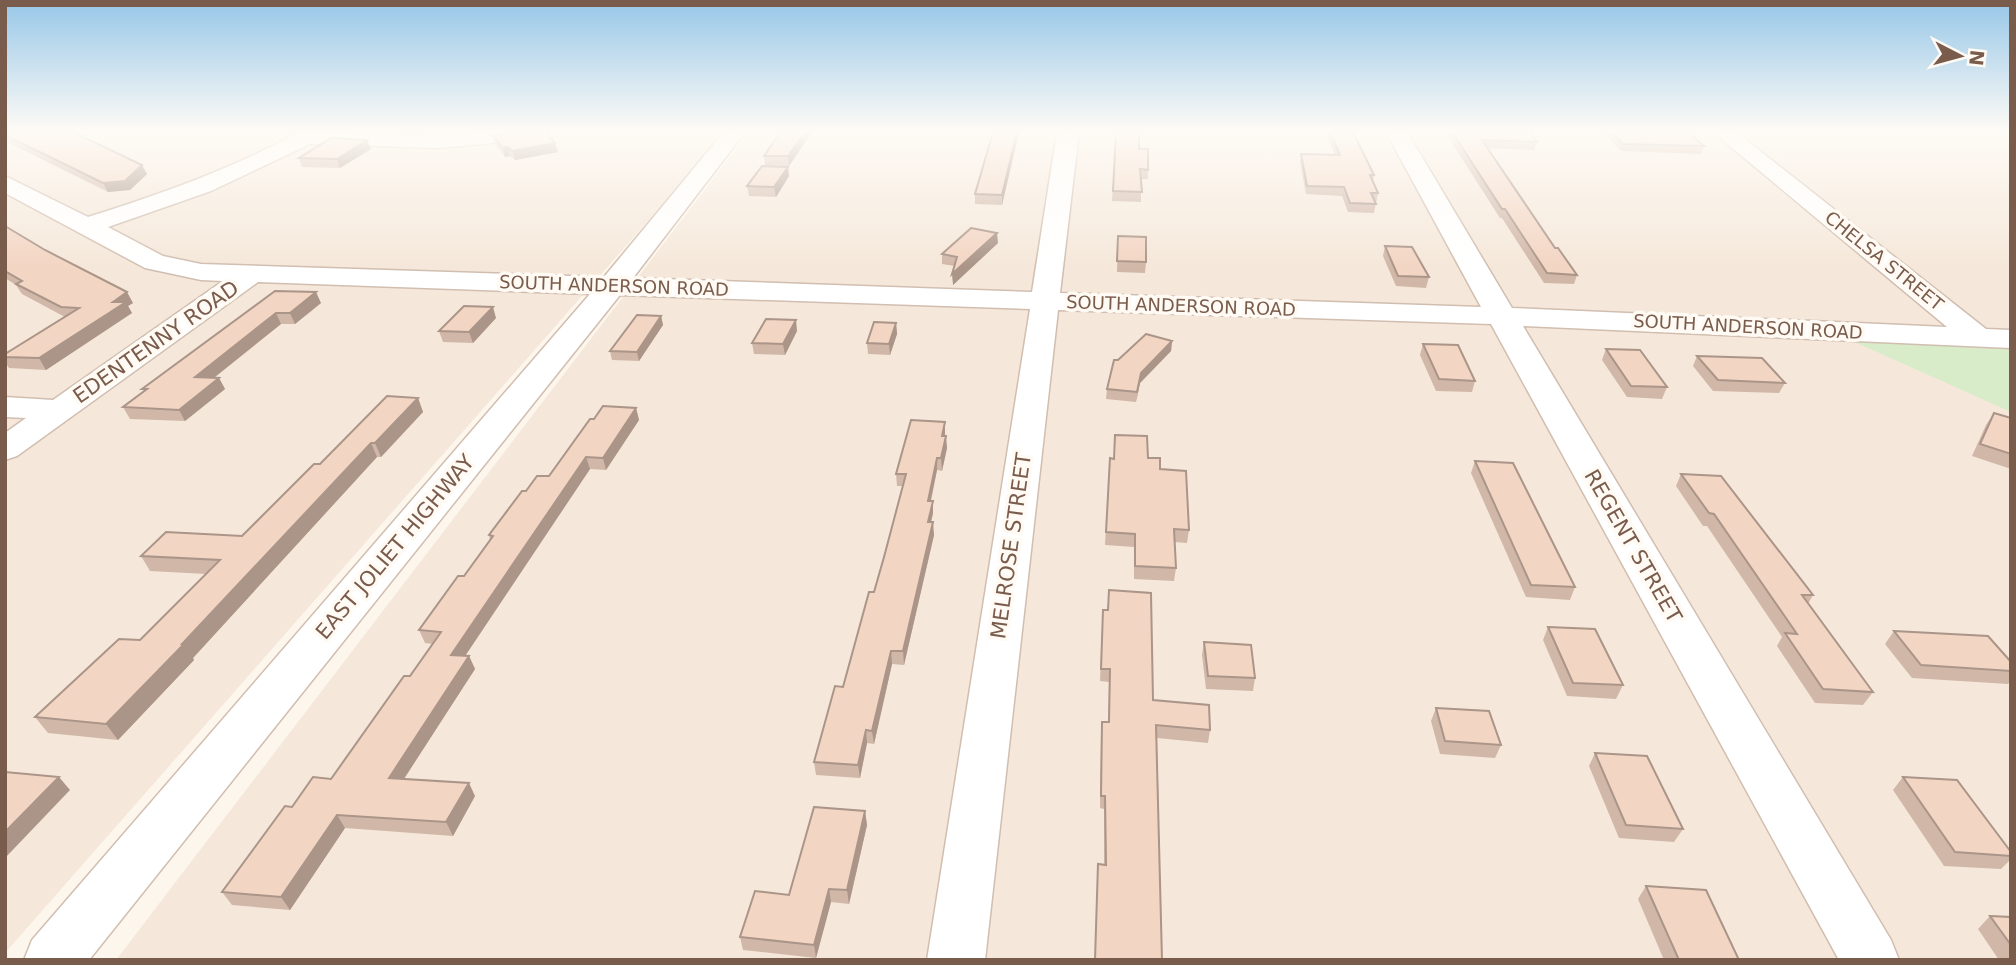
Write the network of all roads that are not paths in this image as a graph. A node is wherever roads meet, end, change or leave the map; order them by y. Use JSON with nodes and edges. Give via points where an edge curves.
{"nodes":[{"id":1,"x":227,"y":177,"type":"edge"},
{"id":2,"x":700,"y":177,"type":"edge"},
{"id":3,"x":1062,"y":177,"type":"edge"},
{"id":4,"x":1421,"y":177,"type":"edge"},
{"id":5,"x":1779,"y":177,"type":"edge"},
{"id":6,"x":5,"y":183,"type":"edge"},
{"id":7,"x":85,"y":226,"type":"junction"},
{"id":8,"x":253,"y":273,"type":"junction"},
{"id":9,"x":612,"y":286,"type":"junction"},
{"id":10,"x":1044,"y":302,"type":"junction"},
{"id":11,"x":1500,"y":316,"type":"junction"},
{"id":12,"x":1979,"y":338,"type":"junction"},
{"id":13,"x":2011,"y":339,"type":"edge"},
{"id":14,"x":5,"y":408,"type":"edge"},
{"id":15,"x":60,"y":410,"type":"junction"},
{"id":16,"x":5,"y":449,"type":"edge"},
{"id":17,"x":52,"y":960,"type":"edge"},
{"id":18,"x":956,"y":960,"type":"edge"},
{"id":19,"x":1870,"y":960,"type":"edge"}],
"edges":[{"from":1,"to":7,"type":"street"},
{"from":2,"to":9,"type":"street","name":"EAST JOLIET HIGHWAY"},
{"from":3,"to":10,"type":"street","name":"MELROSE STREET"},
{"from":4,"to":11,"type":"street","name":"REGENT STREET"},
{"from":5,"to":12,"type":"street","name":"CHELSA STREET"},
{"from":6,"to":7,"type":"street","name":"SOUTH ANDERSON ROAD"},
{"from":7,"to":8,"type":"street","name":"SOUTH ANDERSON ROAD","via":[[167,266]]},
{"from":8,"to":9,"type":"street","name":"SOUTH ANDERSON ROAD"},
{"from":8,"to":15,"type":"street","name":"EDENTENNY ROAD"},
{"from":9,"to":10,"type":"street","name":"SOUTH ANDERSON ROAD"},
{"from":9,"to":17,"type":"street","name":"EAST JOLIET HIGHWAY"},
{"from":10,"to":11,"type":"street","name":"SOUTH ANDERSON ROAD"},
{"from":10,"to":18,"type":"street","name":"MELROSE STREET"},
{"from":11,"to":12,"type":"street","name":"SOUTH ANDERSON ROAD"},
{"from":11,"to":19,"type":"street","name":"REGENT STREET"},
{"from":12,"to":13,"type":"street","name":"SOUTH ANDERSON ROAD"},
{"from":14,"to":15,"type":"street"},
{"from":15,"to":16,"type":"street","name":"EDENTENNY ROAD"}]}
